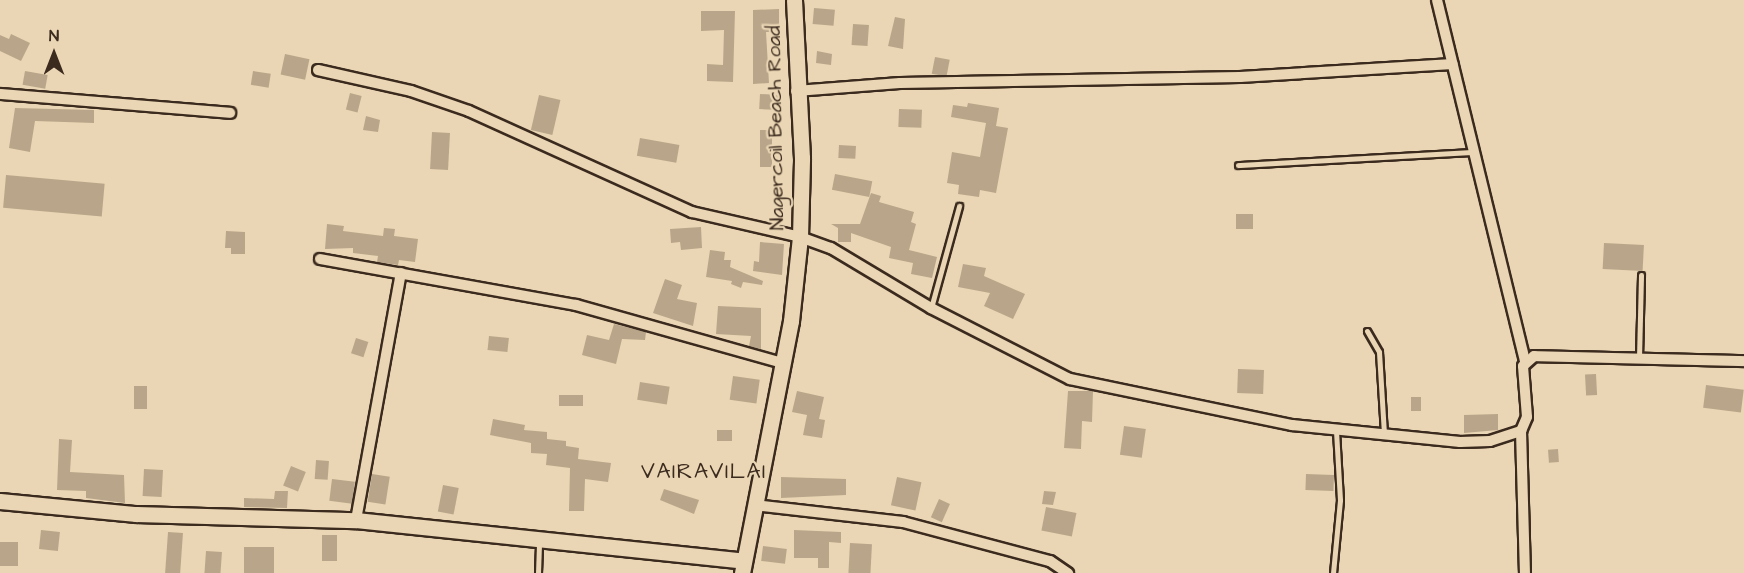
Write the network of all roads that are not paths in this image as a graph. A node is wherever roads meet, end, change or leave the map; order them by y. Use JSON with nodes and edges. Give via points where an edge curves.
{"nodes":[{"id":1,"x":794,"y":0,"type":"edge"},
{"id":2,"x":1437,"y":0,"type":"edge"},
{"id":3,"x":1453,"y":64,"type":"junction"},
{"id":4,"x":318,"y":70,"type":"dead end"},
{"id":5,"x":796,"y":91,"type":"junction"},
{"id":6,"x":0,"y":94,"type":"edge"},
{"id":7,"x":230,"y":113,"type":"dead end"},
{"id":8,"x":1474,"y":152,"type":"junction"},
{"id":9,"x":1238,"y":165,"type":"dead end"},
{"id":10,"x":959,"y":206,"type":"dead end"},
{"id":11,"x":800,"y":237,"type":"junction"},
{"id":12,"x":320,"y":259,"type":"dead end"},
{"id":13,"x":400,"y":273,"type":"junction"},
{"id":14,"x":1641,"y":275,"type":"dead end"},
{"id":15,"x":931,"y":308,"type":"junction"},
{"id":16,"x":1367,"y":331,"type":"dead end"},
{"id":17,"x":1639,"y":360,"type":"junction"},
{"id":18,"x":1525,"y":361,"type":"junction"},
{"id":19,"x":1744,"y":361,"type":"edge"},
{"id":20,"x":783,"y":363,"type":"junction"},
{"id":21,"x":1336,"y":431,"type":"junction"},
{"id":22,"x":1521,"y":431,"type":"junction"},
{"id":23,"x":1384,"y":436,"type":"junction"},
{"id":24,"x":0,"y":501,"type":"edge"},
{"id":25,"x":754,"y":505,"type":"junction"},
{"id":26,"x":356,"y":520,"type":"junction"},
{"id":27,"x":540,"y":541,"type":"junction"},
{"id":28,"x":743,"y":567,"type":"edge"},
{"id":29,"x":538,"y":573,"type":"edge"},
{"id":30,"x":1068,"y":573,"type":"edge"},
{"id":31,"x":1333,"y":573,"type":"edge"},
{"id":32,"x":1525,"y":573,"type":"edge"}],
"edges":[{"from":1,"to":5,"type":"street","name":"Nagercoil Beach Road"},
{"from":2,"to":3,"type":"street"},
{"from":3,"to":5,"type":"street","via":[[1240,77],[900,83]]},
{"from":3,"to":8,"type":"street"},
{"from":4,"to":11,"type":"street","via":[[411,91],[469,111],[692,212]]},
{"from":5,"to":11,"type":"street","name":"Nagercoil Beach Road","via":[[802,158]]},
{"from":6,"to":7,"type":"street"},
{"from":8,"to":9,"type":"lane"},
{"from":8,"to":18,"type":"street"},
{"from":10,"to":15,"type":"lane"},
{"from":11,"to":15,"type":"street","via":[[831,248]]},
{"from":11,"to":20,"type":"street","name":"Nagercoil Beach Road"},
{"from":12,"to":13,"type":"street"},
{"from":13,"to":20,"type":"street","via":[[576,305]]},
{"from":13,"to":26,"type":"street"},
{"from":14,"to":17,"type":"lane"},
{"from":15,"to":21,"type":"street","via":[[1070,380]]},
{"from":16,"to":23,"type":"lane","via":[[1379,352]]},
{"from":17,"to":18,"type":"street","via":[[1534,356]]},
{"from":17,"to":19,"type":"street"},
{"from":18,"to":22,"type":"street","via":[[1527,417]]},
{"from":20,"to":25,"type":"street","name":"Nagercoil Beach Road"},
{"from":21,"to":23,"type":"street"},
{"from":21,"to":31,"type":"lane","via":[[1340,500]]},
{"from":22,"to":23,"type":"street","via":[[1490,441]]},
{"from":22,"to":32,"type":"street"},
{"from":24,"to":26,"type":"street","via":[[136,514]]},
{"from":25,"to":28,"type":"street","name":"Nagercoil Beach Road"},
{"from":25,"to":30,"type":"street","via":[[903,522],[1050,561]]},
{"from":26,"to":27,"type":"street"},
{"from":27,"to":28,"type":"street"},
{"from":27,"to":29,"type":"lane"}]}
